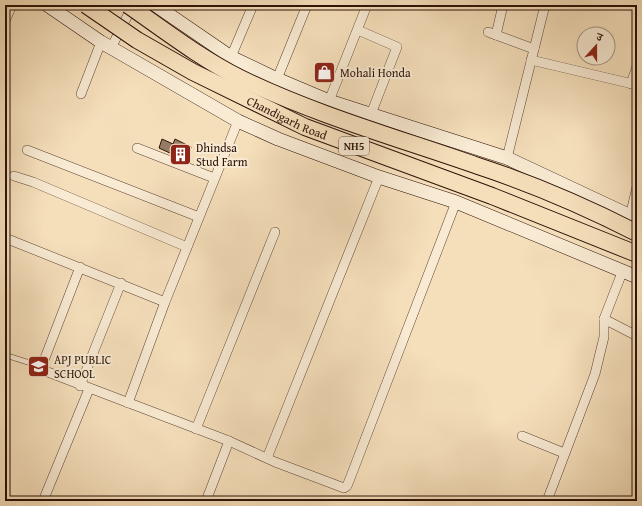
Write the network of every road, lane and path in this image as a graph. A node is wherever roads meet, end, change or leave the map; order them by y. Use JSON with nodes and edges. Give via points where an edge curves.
{"nodes":[{"id":1,"x":12,"y":5,"type":"edge"},
{"id":2,"x":47,"y":5,"type":"edge"},
{"id":3,"x":86,"y":5,"type":"edge"},
{"id":4,"x":128,"y":5,"type":"edge"},
{"id":5,"x":133,"y":5,"type":"edge"},
{"id":6,"x":155,"y":5,"type":"edge"},
{"id":7,"x":253,"y":5,"type":"edge"},
{"id":8,"x":307,"y":5,"type":"edge"},
{"id":9,"x":367,"y":5,"type":"edge"},
{"id":10,"x":503,"y":5,"type":"edge"},
{"id":11,"x":545,"y":5,"type":"edge"},
{"id":12,"x":5,"y":21,"type":"edge"},
{"id":13,"x":358,"y":30,"type":"junction"},
{"id":14,"x":106,"y":45,"type":"junction"},
{"id":15,"x":534,"y":49,"type":"junction"},
{"id":16,"x":231,"y":57,"type":"junction"},
{"id":17,"x":531,"y":60,"type":"junction"},
{"id":18,"x":637,"y":66,"type":"edge"},
{"id":19,"x":277,"y":79,"type":"junction"},
{"id":20,"x":634,"y":85,"type":"edge"},
{"id":21,"x":81,"y":94,"type":"dead end"},
{"id":22,"x":329,"y":101,"type":"junction"},
{"id":23,"x":370,"y":114,"type":"junction"},
{"id":24,"x":238,"y":121,"type":"junction"},
{"id":25,"x":137,"y":148,"type":"dead end"},
{"id":26,"x":27,"y":150,"type":"dead end"},
{"id":27,"x":507,"y":158,"type":"junction"},
{"id":28,"x":14,"y":176,"type":"dead end"},
{"id":29,"x":379,"y":177,"type":"junction"},
{"id":30,"x":214,"y":178,"type":"junction"},
{"id":31,"x":637,"y":187,"type":"edge"},
{"id":32,"x":456,"y":202,"type":"junction"},
{"id":33,"x":199,"y":217,"type":"junction"},
{"id":34,"x":633,"y":218,"type":"edge"},
{"id":35,"x":275,"y":232,"type":"dead end"},
{"id":36,"x":637,"y":233,"type":"edge"},
{"id":37,"x":5,"y":238,"type":"edge"},
{"id":38,"x":187,"y":247,"type":"junction"},
{"id":39,"x":637,"y":254,"type":"edge"},
{"id":40,"x":80,"y":267,"type":"junction"},
{"id":41,"x":622,"y":270,"type":"junction"},
{"id":42,"x":637,"y":278,"type":"edge"},
{"id":43,"x":121,"y":283,"type":"junction"},
{"id":44,"x":165,"y":302,"type":"junction"},
{"id":45,"x":604,"y":319,"type":"junction"},
{"id":46,"x":637,"y":336,"type":"edge"},
{"id":47,"x":5,"y":355,"type":"edge"},
{"id":48,"x":43,"y":368,"type":"junction"},
{"id":49,"x":84,"y":387,"type":"junction"},
{"id":50,"x":128,"y":402,"type":"junction"},
{"id":51,"x":196,"y":429,"type":"junction"},
{"id":52,"x":522,"y":436,"type":"dead end"},
{"id":53,"x":229,"y":441,"type":"junction"},
{"id":54,"x":564,"y":453,"type":"junction"},
{"id":55,"x":267,"y":458,"type":"junction"},
{"id":56,"x":43,"y":501,"type":"edge"},
{"id":57,"x":206,"y":501,"type":"edge"},
{"id":58,"x":547,"y":501,"type":"edge"}],
"edges":[{"from":1,"to":12,"type":"street"},
{"from":2,"to":14,"type":"main road"},
{"from":3,"to":39,"type":"highway","name":"Chandigarh Road","number":"NH5","bridge":true,"via":[[137,40],[193,72],[305,127],[492,196]]},
{"from":4,"to":36,"type":"highway","number":"NH5","bridge":true,"via":[[215,64],[267,90],[338,120],[480,166],[563,198]]},
{"from":5,"to":14,"type":"street"},
{"from":6,"to":16,"type":"main road"},
{"from":7,"to":16,"type":"street"},
{"from":8,"to":19,"type":"street"},
{"from":9,"to":13,"type":"street"},
{"from":10,"to":15,"type":"street","via":[[492,34]]},
{"from":11,"to":15,"type":"street"},
{"from":13,"to":22,"type":"street"},
{"from":13,"to":23,"type":"street","via":[[397,47]]},
{"from":14,"to":21,"type":"street"},
{"from":14,"to":24,"type":"main road"},
{"from":15,"to":17,"type":"street"},
{"from":16,"to":19,"type":"main road"},
{"from":17,"to":20,"type":"street"},
{"from":17,"to":27,"type":"street"},
{"from":18,"to":20,"type":"street"},
{"from":19,"to":22,"type":"main road"},
{"from":22,"to":23,"type":"main road"},
{"from":23,"to":27,"type":"main road"},
{"from":24,"to":29,"type":"main road","via":[[278,140]]},
{"from":24,"to":30,"type":"street"},
{"from":25,"to":30,"type":"street"},
{"from":26,"to":33,"type":"street"},
{"from":27,"to":34,"type":"main road"},
{"from":28,"to":38,"type":"street"},
{"from":29,"to":32,"type":"main road"},
{"from":29,"to":55,"type":"street"},
{"from":30,"to":33,"type":"street"},
{"from":31,"to":34,"type":"street"},
{"from":32,"to":41,"type":"main road"},
{"from":32,"to":55,"type":"street","via":[[347,486],[340,487]]},
{"from":33,"to":38,"type":"street"},
{"from":35,"to":51,"type":"street"},
{"from":37,"to":40,"type":"street"},
{"from":38,"to":44,"type":"street"},
{"from":40,"to":43,"type":"street"},
{"from":40,"to":48,"type":"street"},
{"from":41,"to":42,"type":"main road"},
{"from":41,"to":45,"type":"street"},
{"from":43,"to":44,"type":"street"},
{"from":43,"to":49,"type":"street"},
{"from":44,"to":50,"type":"street"},
{"from":45,"to":46,"type":"street"},
{"from":45,"to":54,"type":"street","via":[[604,337],[595,374]]},
{"from":47,"to":48,"type":"lane"},
{"from":48,"to":49,"type":"street","via":[[49,374]]},
{"from":49,"to":50,"type":"street"},
{"from":49,"to":56,"type":"street"},
{"from":50,"to":51,"type":"street"},
{"from":51,"to":53,"type":"street"},
{"from":52,"to":54,"type":"street"},
{"from":53,"to":55,"type":"street"},
{"from":53,"to":57,"type":"street"},
{"from":54,"to":58,"type":"street"}]}
